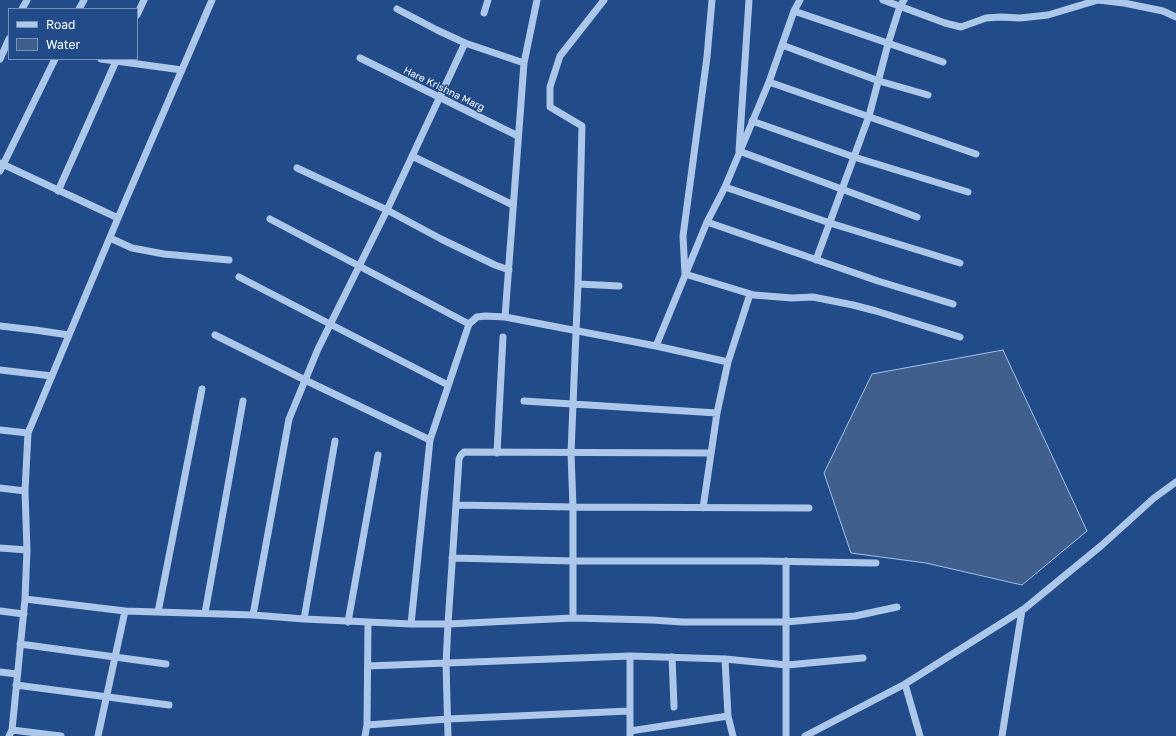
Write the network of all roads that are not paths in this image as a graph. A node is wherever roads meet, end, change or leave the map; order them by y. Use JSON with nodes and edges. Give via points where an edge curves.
{"nodes":[{"id":1,"x":144,"y":0,"type":"edge"},
{"id":2,"x":212,"y":0,"type":"edge"},
{"id":3,"x":488,"y":0,"type":"edge"},
{"id":4,"x":537,"y":0,"type":"edge"},
{"id":5,"x":604,"y":0,"type":"edge"},
{"id":6,"x":712,"y":0,"type":"edge"},
{"id":7,"x":749,"y":0,"type":"edge"},
{"id":8,"x":800,"y":0,"type":"edge"},
{"id":9,"x":883,"y":0,"type":"edge"},
{"id":10,"x":902,"y":3,"type":"edge"},
{"id":11,"x":397,"y":9,"type":"dead end"},
{"id":12,"x":794,"y":11,"type":"junction"},
{"id":13,"x":138,"y":13,"type":"edge"},
{"id":14,"x":484,"y":13,"type":"dead end"},
{"id":15,"x":1176,"y":17,"type":"edge"},
{"id":16,"x":6,"y":43,"type":"edge"},
{"id":17,"x":465,"y":43,"type":"junction"},
{"id":18,"x":888,"y":44,"type":"junction"},
{"id":19,"x":782,"y":45,"type":"junction"},
{"id":20,"x":360,"y":58,"type":"dead end"},
{"id":21,"x":0,"y":59,"type":"edge"},
{"id":22,"x":54,"y":60,"type":"edge"},
{"id":23,"x":117,"y":60,"type":"edge"},
{"id":24,"x":944,"y":62,"type":"dead end"},
{"id":25,"x":524,"y":63,"type":"junction"},
{"id":26,"x":182,"y":70,"type":"junction"},
{"id":27,"x":879,"y":81,"type":"junction"},
{"id":28,"x":769,"y":82,"type":"junction"},
{"id":29,"x":928,"y":95,"type":"dead end"},
{"id":30,"x":439,"y":98,"type":"junction"},
{"id":31,"x":869,"y":116,"type":"junction"},
{"id":32,"x":752,"y":121,"type":"junction"},
{"id":33,"x":518,"y":136,"type":"junction"},
{"id":34,"x":739,"y":151,"type":"junction"},
{"id":35,"x":976,"y":154,"type":"dead end"},
{"id":36,"x":412,"y":156,"type":"junction"},
{"id":37,"x":854,"y":157,"type":"junction"},
{"id":38,"x":1,"y":166,"type":"edge"},
{"id":39,"x":297,"y":168,"type":"dead end"},
{"id":40,"x":725,"y":187,"type":"junction"},
{"id":41,"x":842,"y":190,"type":"junction"},
{"id":42,"x":58,"y":191,"type":"junction"},
{"id":43,"x":968,"y":192,"type":"dead end"},
{"id":44,"x":513,"y":205,"type":"junction"},
{"id":45,"x":387,"y":210,"type":"junction"},
{"id":46,"x":917,"y":217,"type":"dead end"},
{"id":47,"x":118,"y":218,"type":"junction"},
{"id":48,"x":270,"y":219,"type":"dead end"},
{"id":49,"x":707,"y":222,"type":"junction"},
{"id":50,"x":830,"y":223,"type":"junction"},
{"id":51,"x":110,"y":238,"type":"junction"},
{"id":52,"x":229,"y":260,"type":"dead end"},
{"id":53,"x":816,"y":260,"type":"junction"},
{"id":54,"x":960,"y":263,"type":"dead end"},
{"id":55,"x":359,"y":266,"type":"junction"},
{"id":56,"x":509,"y":270,"type":"junction"},
{"id":57,"x":685,"y":274,"type":"junction"},
{"id":58,"x":239,"y":277,"type":"dead end"},
{"id":59,"x":578,"y":284,"type":"junction"},
{"id":60,"x":619,"y":286,"type":"dead end"},
{"id":61,"x":750,"y":294,"type":"junction"},
{"id":62,"x":953,"y":304,"type":"dead end"},
{"id":63,"x":505,"y":317,"type":"junction"},
{"id":64,"x":330,"y":324,"type":"junction"},
{"id":65,"x":469,"y":324,"type":"junction"},
{"id":66,"x":0,"y":326,"type":"edge"},
{"id":67,"x":576,"y":331,"type":"junction"},
{"id":68,"x":69,"y":335,"type":"junction"},
{"id":69,"x":215,"y":335,"type":"dead end"},
{"id":70,"x":503,"y":337,"type":"dead end"},
{"id":71,"x":960,"y":337,"type":"dead end"},
{"id":72,"x":656,"y":346,"type":"junction"},
{"id":73,"x":728,"y":362,"type":"junction"},
{"id":74,"x":0,"y":370,"type":"edge"},
{"id":75,"x":52,"y":376,"type":"junction"},
{"id":76,"x":305,"y":380,"type":"junction"},
{"id":77,"x":448,"y":385,"type":"junction"},
{"id":78,"x":202,"y":389,"type":"dead end"},
{"id":79,"x":242,"y":401,"type":"dead end"},
{"id":80,"x":524,"y":401,"type":"dead end"},
{"id":81,"x":572,"y":404,"type":"junction"},
{"id":82,"x":717,"y":413,"type":"junction"},
{"id":83,"x":0,"y":430,"type":"edge"},
{"id":84,"x":28,"y":433,"type":"junction"},
{"id":85,"x":430,"y":440,"type":"junction"},
{"id":86,"x":335,"y":441,"type":"dead end"},
{"id":87,"x":497,"y":453,"type":"junction"},
{"id":88,"x":571,"y":453,"type":"junction"},
{"id":89,"x":711,"y":453,"type":"junction"},
{"id":90,"x":378,"y":455,"type":"dead end"},
{"id":91,"x":1176,"y":482,"type":"edge"},
{"id":92,"x":0,"y":488,"type":"edge"},
{"id":93,"x":25,"y":491,"type":"junction"},
{"id":94,"x":456,"y":504,"type":"junction"},
{"id":95,"x":573,"y":507,"type":"junction"},
{"id":96,"x":703,"y":508,"type":"junction"},
{"id":97,"x":809,"y":508,"type":"dead end"},
{"id":98,"x":0,"y":548,"type":"edge"},
{"id":99,"x":27,"y":550,"type":"junction"},
{"id":100,"x":452,"y":558,"type":"junction"},
{"id":101,"x":573,"y":561,"type":"junction"},
{"id":102,"x":786,"y":561,"type":"junction"},
{"id":103,"x":876,"y":563,"type":"dead end"},
{"id":104,"x":25,"y":599,"type":"junction"},
{"id":105,"x":897,"y":607,"type":"dead end"},
{"id":106,"x":1022,"y":610,"type":"junction"},
{"id":107,"x":0,"y":611,"type":"edge"},
{"id":108,"x":125,"y":611,"type":"junction"},
{"id":109,"x":158,"y":612,"type":"junction"},
{"id":110,"x":205,"y":613,"type":"junction"},
{"id":111,"x":24,"y":614,"type":"junction"},
{"id":112,"x":254,"y":615,"type":"junction"},
{"id":113,"x":573,"y":618,"type":"junction"},
{"id":114,"x":304,"y":620,"type":"junction"},
{"id":115,"x":348,"y":622,"type":"junction"},
{"id":116,"x":785,"y":622,"type":"junction"},
{"id":117,"x":368,"y":623,"type":"junction"},
{"id":118,"x":411,"y":624,"type":"junction"},
{"id":119,"x":448,"y":624,"type":"junction"},
{"id":120,"x":20,"y":644,"type":"junction"},
{"id":121,"x":630,"y":656,"type":"junction"},
{"id":122,"x":115,"y":657,"type":"junction"},
{"id":123,"x":672,"y":657,"type":"junction"},
{"id":124,"x":863,"y":658,"type":"dead end"},
{"id":125,"x":725,"y":659,"type":"junction"},
{"id":126,"x":166,"y":664,"type":"dead end"},
{"id":127,"x":446,"y":664,"type":"junction"},
{"id":128,"x":787,"y":665,"type":"junction"},
{"id":129,"x":368,"y":666,"type":"junction"},
{"id":130,"x":0,"y":672,"type":"edge"},
{"id":131,"x":17,"y":674,"type":"junction"},
{"id":132,"x":905,"y":684,"type":"junction"},
{"id":133,"x":16,"y":685,"type":"junction"},
{"id":134,"x":107,"y":697,"type":"junction"},
{"id":135,"x":169,"y":705,"type":"dead end"},
{"id":136,"x":674,"y":707,"type":"dead end"},
{"id":137,"x":630,"y":711,"type":"junction"},
{"id":138,"x":728,"y":716,"type":"junction"},
{"id":139,"x":448,"y":719,"type":"junction"},
{"id":140,"x":366,"y":725,"type":"junction"},
{"id":141,"x":11,"y":733,"type":"edge"},
{"id":142,"x":630,"y":733,"type":"edge"},
{"id":143,"x":62,"y":736,"type":"edge"},
{"id":144,"x":98,"y":736,"type":"edge"},
{"id":145,"x":365,"y":736,"type":"edge"},
{"id":146,"x":448,"y":736,"type":"edge"},
{"id":147,"x":733,"y":736,"type":"edge"},
{"id":148,"x":786,"y":736,"type":"edge"},
{"id":149,"x":805,"y":736,"type":"edge"},
{"id":150,"x":920,"y":736,"type":"edge"},
{"id":151,"x":1002,"y":736,"type":"edge"}],
"edges":[{"from":1,"to":13,"type":"street"},
{"from":2,"to":26,"type":"street"},
{"from":3,"to":14,"type":"street"},
{"from":4,"to":25,"type":"street"},
{"from":5,"to":59,"type":"street","via":[[560,56],[550,87],[550,107],[582,126]]},
{"from":6,"to":57,"type":"street","via":[[683,236]]},
{"from":7,"to":34,"type":"street"},
{"from":8,"to":12,"type":"street"},
{"from":9,"to":10,"type":"street"},
{"from":10,"to":15,"type":"street","via":[[945,23],[961,27],[986,18],[1048,15],[1098,0],[1163,11]]},
{"from":10,"to":18,"type":"street"},
{"from":11,"to":17,"type":"street"},
{"from":12,"to":18,"type":"street"},
{"from":12,"to":19,"type":"street"},
{"from":16,"to":21,"type":"street"},
{"from":17,"to":25,"type":"street"},
{"from":17,"to":30,"type":"street"},
{"from":18,"to":24,"type":"street"},
{"from":18,"to":27,"type":"street"},
{"from":19,"to":27,"type":"street"},
{"from":19,"to":28,"type":"street"},
{"from":20,"to":30,"type":"street","name":"Hare Krishna Marg"},
{"from":22,"to":38,"type":"street"},
{"from":23,"to":26,"type":"street"},
{"from":23,"to":42,"type":"street"},
{"from":25,"to":33,"type":"street"},
{"from":26,"to":47,"type":"street"},
{"from":27,"to":29,"type":"street"},
{"from":27,"to":31,"type":"street"},
{"from":28,"to":31,"type":"street"},
{"from":28,"to":32,"type":"street"},
{"from":30,"to":33,"type":"street","name":"Hare Krishna Marg"},
{"from":30,"to":36,"type":"street"},
{"from":31,"to":35,"type":"street"},
{"from":31,"to":37,"type":"street"},
{"from":32,"to":34,"type":"street"},
{"from":32,"to":37,"type":"street"},
{"from":33,"to":44,"type":"street"},
{"from":34,"to":40,"type":"street"},
{"from":34,"to":41,"type":"street"},
{"from":36,"to":44,"type":"street"},
{"from":36,"to":45,"type":"street"},
{"from":37,"to":41,"type":"street"},
{"from":37,"to":43,"type":"street"},
{"from":38,"to":42,"type":"street"},
{"from":39,"to":45,"type":"street"},
{"from":40,"to":49,"type":"street"},
{"from":40,"to":50,"type":"street"},
{"from":41,"to":46,"type":"street"},
{"from":41,"to":50,"type":"street"},
{"from":42,"to":47,"type":"street"},
{"from":44,"to":56,"type":"street"},
{"from":45,"to":55,"type":"street"},
{"from":45,"to":56,"type":"street","via":[[441,239]]},
{"from":47,"to":51,"type":"street"},
{"from":48,"to":55,"type":"street"},
{"from":49,"to":53,"type":"street"},
{"from":49,"to":57,"type":"street"},
{"from":50,"to":53,"type":"street"},
{"from":50,"to":54,"type":"street"},
{"from":51,"to":52,"type":"street","via":[[132,248],[164,254]]},
{"from":51,"to":68,"type":"street"},
{"from":53,"to":62,"type":"street"},
{"from":55,"to":64,"type":"street"},
{"from":55,"to":65,"type":"street"},
{"from":56,"to":63,"type":"street"},
{"from":57,"to":61,"type":"street"},
{"from":57,"to":72,"type":"street"},
{"from":58,"to":64,"type":"street"},
{"from":59,"to":60,"type":"street"},
{"from":59,"to":67,"type":"street"},
{"from":61,"to":71,"type":"street","via":[[769,297],[813,297],[876,311]]},
{"from":61,"to":73,"type":"street"},
{"from":63,"to":65,"type":"street","via":[[477,317]]},
{"from":63,"to":67,"type":"street"},
{"from":64,"to":76,"type":"street"},
{"from":64,"to":77,"type":"street"},
{"from":65,"to":77,"type":"street"},
{"from":66,"to":68,"type":"street"},
{"from":67,"to":72,"type":"street"},
{"from":67,"to":81,"type":"street"},
{"from":68,"to":75,"type":"street"},
{"from":69,"to":76,"type":"street"},
{"from":70,"to":87,"type":"street"},
{"from":72,"to":73,"type":"street"},
{"from":73,"to":82,"type":"street"},
{"from":74,"to":75,"type":"street"},
{"from":75,"to":84,"type":"street"},
{"from":76,"to":85,"type":"street"},
{"from":76,"to":112,"type":"street","via":[[289,419]]},
{"from":77,"to":85,"type":"street"},
{"from":78,"to":109,"type":"street"},
{"from":79,"to":110,"type":"street"},
{"from":80,"to":81,"type":"street"},
{"from":81,"to":82,"type":"street"},
{"from":81,"to":88,"type":"street"},
{"from":82,"to":89,"type":"street"},
{"from":83,"to":84,"type":"street"},
{"from":84,"to":93,"type":"street"},
{"from":85,"to":118,"type":"street"},
{"from":86,"to":114,"type":"street"},
{"from":87,"to":88,"type":"street"},
{"from":87,"to":94,"type":"street","via":[[464,452],[461,455]]},
{"from":88,"to":89,"type":"street"},
{"from":88,"to":95,"type":"street"},
{"from":89,"to":96,"type":"street"},
{"from":90,"to":115,"type":"street"},
{"from":91,"to":106,"type":"street"},
{"from":92,"to":93,"type":"street"},
{"from":93,"to":99,"type":"street"},
{"from":94,"to":95,"type":"street"},
{"from":94,"to":100,"type":"street"},
{"from":95,"to":96,"type":"street"},
{"from":95,"to":101,"type":"street"},
{"from":96,"to":97,"type":"street"},
{"from":98,"to":99,"type":"street"},
{"from":99,"to":104,"type":"street"},
{"from":100,"to":101,"type":"street"},
{"from":100,"to":119,"type":"street"},
{"from":101,"to":102,"type":"street"},
{"from":101,"to":113,"type":"street"},
{"from":102,"to":103,"type":"street"},
{"from":102,"to":116,"type":"street"},
{"from":104,"to":108,"type":"street"},
{"from":104,"to":111,"type":"street"},
{"from":105,"to":116,"type":"street","via":[[855,616]]},
{"from":106,"to":132,"type":"street"},
{"from":106,"to":151,"type":"street"},
{"from":107,"to":111,"type":"street"},
{"from":108,"to":109,"type":"street"},
{"from":108,"to":122,"type":"street"},
{"from":109,"to":110,"type":"street"},
{"from":110,"to":112,"type":"street"},
{"from":111,"to":120,"type":"street"},
{"from":112,"to":114,"type":"street"},
{"from":113,"to":116,"type":"street"},
{"from":113,"to":119,"type":"street"},
{"from":114,"to":115,"type":"street"},
{"from":115,"to":117,"type":"street"},
{"from":116,"to":128,"type":"street"},
{"from":117,"to":118,"type":"street"},
{"from":117,"to":129,"type":"street"},
{"from":118,"to":119,"type":"street"},
{"from":119,"to":127,"type":"street"},
{"from":120,"to":122,"type":"street"},
{"from":120,"to":131,"type":"street"},
{"from":121,"to":123,"type":"street"},
{"from":121,"to":127,"type":"street"},
{"from":121,"to":137,"type":"street"},
{"from":122,"to":126,"type":"street"},
{"from":122,"to":134,"type":"street"},
{"from":123,"to":125,"type":"street"},
{"from":123,"to":136,"type":"street"},
{"from":124,"to":128,"type":"street"},
{"from":125,"to":128,"type":"street"},
{"from":125,"to":138,"type":"street"},
{"from":127,"to":129,"type":"street"},
{"from":127,"to":139,"type":"street"},
{"from":128,"to":148,"type":"street"},
{"from":129,"to":140,"type":"street"},
{"from":130,"to":131,"type":"street"},
{"from":131,"to":133,"type":"street"},
{"from":132,"to":149,"type":"street"},
{"from":132,"to":150,"type":"street"},
{"from":133,"to":134,"type":"street"},
{"from":133,"to":141,"type":"street"},
{"from":134,"to":135,"type":"street"},
{"from":134,"to":144,"type":"street"},
{"from":137,"to":139,"type":"street"},
{"from":137,"to":142,"type":"street"},
{"from":138,"to":142,"type":"street"},
{"from":138,"to":147,"type":"street"},
{"from":139,"to":140,"type":"street"},
{"from":139,"to":146,"type":"street"},
{"from":140,"to":145,"type":"street"},
{"from":141,"to":143,"type":"street"}]}
